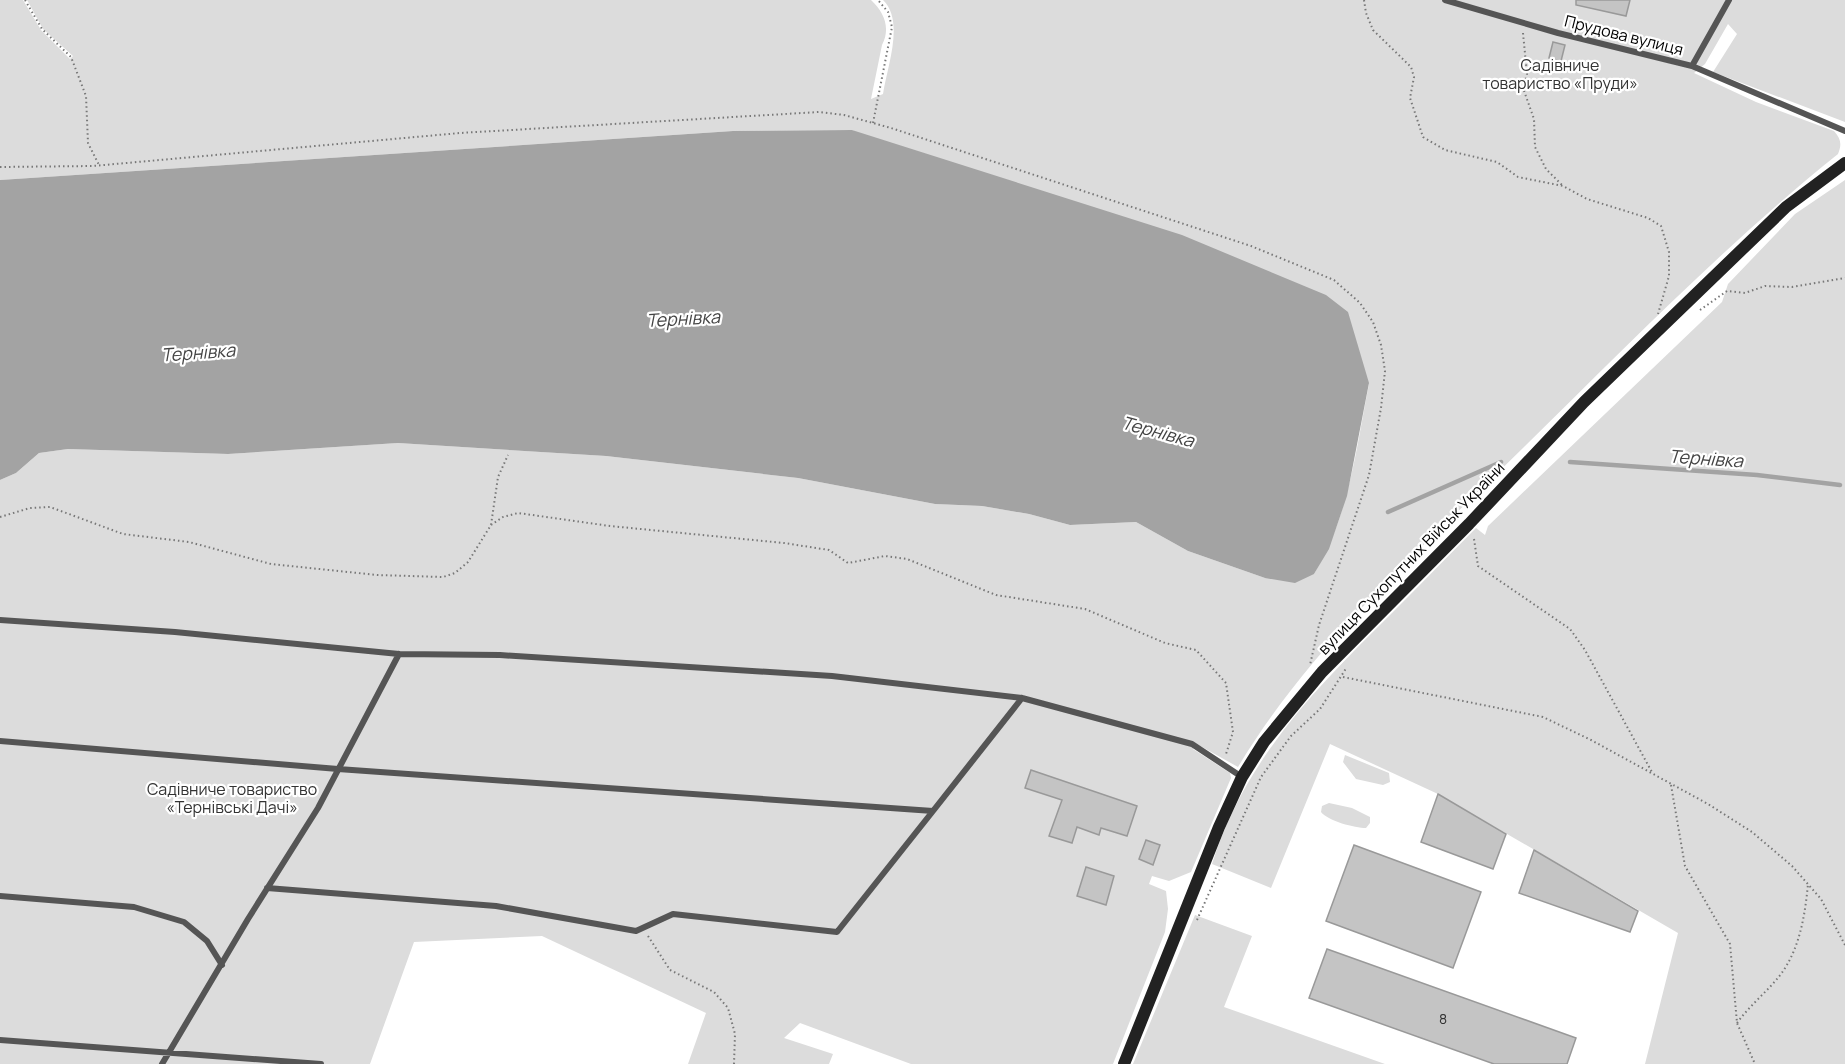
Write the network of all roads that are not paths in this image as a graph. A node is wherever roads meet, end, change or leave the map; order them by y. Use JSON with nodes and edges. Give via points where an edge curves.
{"nodes":[{"id":1,"x":1445,"y":0,"type":"edge"},
{"id":2,"x":1729,"y":0,"type":"edge"},
{"id":3,"x":1692,"y":66,"type":"junction"},
{"id":4,"x":1845,"y":131,"type":"edge"},
{"id":5,"x":1845,"y":163,"type":"edge"},
{"id":6,"x":0,"y":620,"type":"edge"},
{"id":7,"x":399,"y":654,"type":"junction"},
{"id":8,"x":1022,"y":698,"type":"junction"},
{"id":9,"x":0,"y":741,"type":"edge"},
{"id":10,"x":338,"y":769,"type":"junction"},
{"id":11,"x":1242,"y":777,"type":"junction"},
{"id":12,"x":933,"y":811,"type":"junction"},
{"id":13,"x":267,"y":888,"type":"junction"},
{"id":14,"x":0,"y":896,"type":"edge"},
{"id":15,"x":222,"y":965,"type":"junction"},
{"id":16,"x":0,"y":1040,"type":"edge"},
{"id":17,"x":169,"y":1053,"type":"junction"},
{"id":18,"x":162,"y":1064,"type":"edge"},
{"id":19,"x":321,"y":1064,"type":"edge"},
{"id":20,"x":1124,"y":1064,"type":"edge"}],
"edges":[{"from":1,"to":3,"type":"lane","name":"Прудова вулиця"},
{"from":2,"to":3,"type":"lane"},
{"from":3,"to":4,"type":"lane","name":"Прудова вулиця"},
{"from":5,"to":11,"type":"street","name":"вулиця Сухопутних Військ України","via":[[1786,207],[1584,402],[1322,672],[1264,742]]},
{"from":6,"to":7,"type":"lane"},
{"from":7,"to":8,"type":"lane","via":[[500,655],[832,676]]},
{"from":7,"to":10,"type":"lane"},
{"from":8,"to":11,"type":"lane","via":[[1192,744]]},
{"from":8,"to":12,"type":"lane"},
{"from":9,"to":10,"type":"lane"},
{"from":10,"to":12,"type":"lane"},
{"from":10,"to":13,"type":"lane"},
{"from":11,"to":20,"type":"street","name":"вулиця Сухопутних Військ України"},
{"from":12,"to":13,"type":"lane","via":[[837,932],[673,914],[636,931],[496,906]]},
{"from":13,"to":15,"type":"lane"},
{"from":14,"to":15,"type":"lane","via":[[134,907],[184,922],[207,942]]},
{"from":15,"to":17,"type":"lane"},
{"from":16,"to":17,"type":"lane"},
{"from":17,"to":18,"type":"lane"},
{"from":17,"to":19,"type":"lane"}]}
